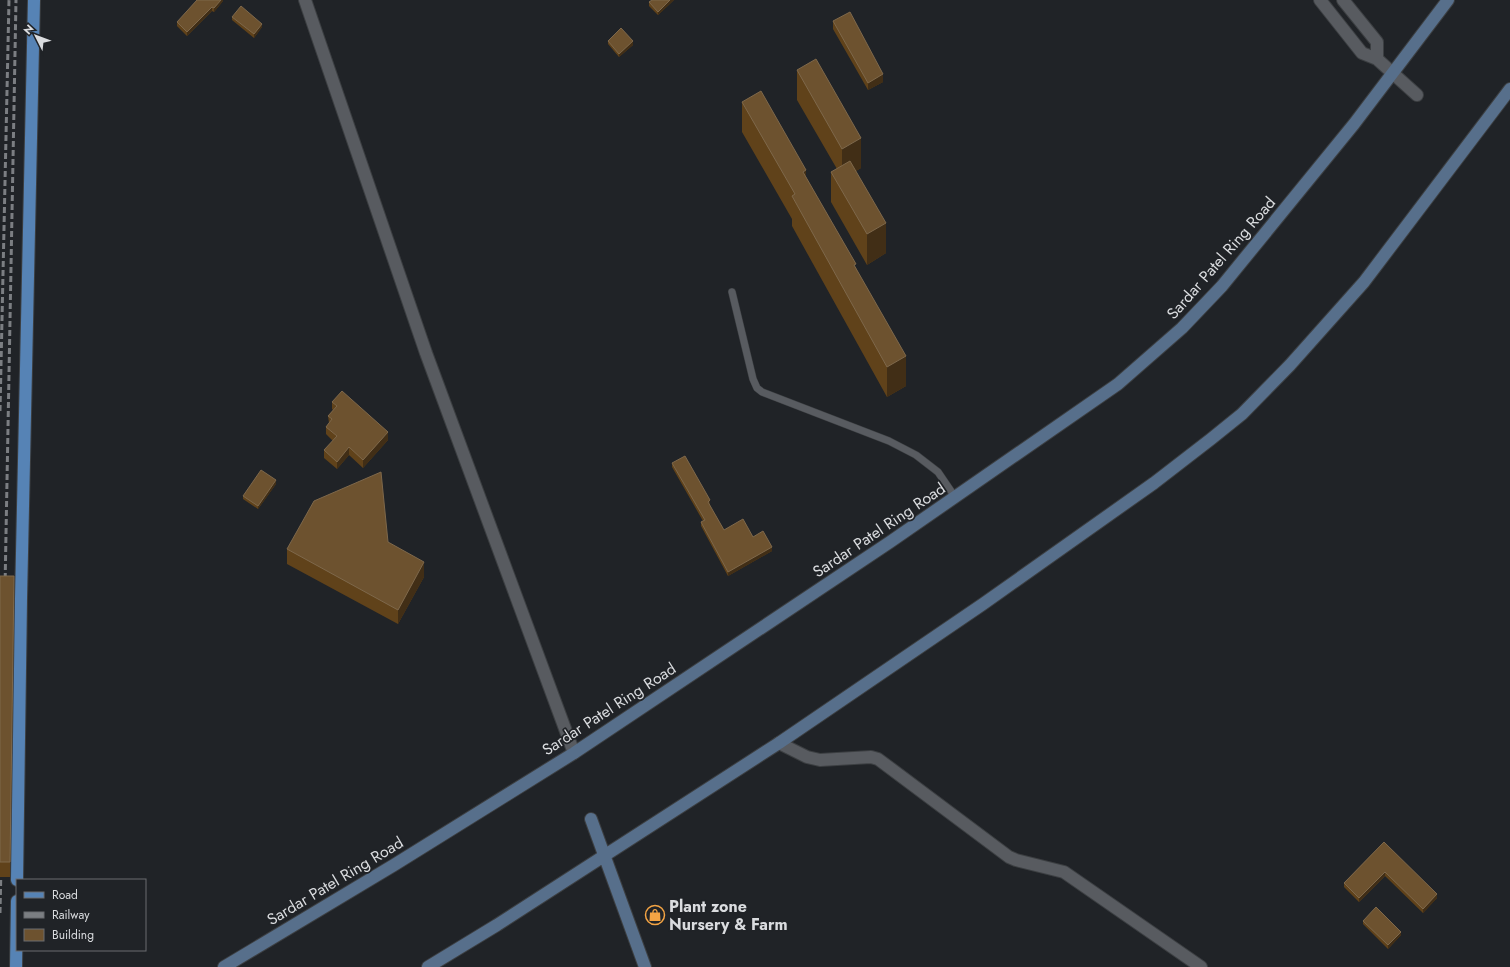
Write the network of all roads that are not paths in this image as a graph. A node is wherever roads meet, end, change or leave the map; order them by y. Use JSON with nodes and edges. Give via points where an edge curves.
{"nodes":[{"id":1,"x":34,"y":0,"type":"edge"},
{"id":2,"x":305,"y":0,"type":"edge"},
{"id":3,"x":1320,"y":0,"type":"edge"},
{"id":4,"x":1343,"y":0,"type":"edge"},
{"id":5,"x":1448,"y":0,"type":"edge"},
{"id":6,"x":1378,"y":59,"type":"junction"},
{"id":7,"x":1393,"y":74,"type":"junction"},
{"id":8,"x":1510,"y":89,"type":"edge"},
{"id":9,"x":1417,"y":95,"type":"dead end"},
{"id":10,"x":732,"y":292,"type":"dead end"},
{"id":11,"x":955,"y":497,"type":"junction"},
{"id":12,"x":779,"y":743,"type":"junction"},
{"id":13,"x":574,"y":752,"type":"junction"},
{"id":14,"x":591,"y":819,"type":"dead end"},
{"id":15,"x":604,"y":856,"type":"junction"},
{"id":16,"x":17,"y":879,"type":"edge"},
{"id":17,"x":16,"y":951,"type":"edge"},
{"id":18,"x":16,"y":967,"type":"edge"},
{"id":19,"x":224,"y":967,"type":"edge"},
{"id":20,"x":428,"y":967,"type":"edge"},
{"id":21,"x":646,"y":967,"type":"edge"},
{"id":22,"x":1201,"y":967,"type":"edge"}],
"edges":[{"from":1,"to":16,"type":"main road"},
{"from":2,"to":13,"type":"street","via":[[426,353]]},
{"from":3,"to":6,"type":"street","via":[[1362,52]]},
{"from":4,"to":6,"type":"street","via":[[1377,42]]},
{"from":5,"to":7,"type":"street","name":"Sardar Patel Ring Road"},
{"from":6,"to":7,"type":"street"},
{"from":7,"to":9,"type":"street"},
{"from":7,"to":11,"type":"street","name":"Sardar Patel Ring Road","via":[[1222,286],[1182,328],[1118,384]]},
{"from":8,"to":12,"type":"street","via":[[1364,282],[1242,414],[1141,492]]},
{"from":10,"to":11,"type":"lane","via":[[757,388],[889,441],[916,455],[938,472]]},
{"from":11,"to":13,"type":"street","name":"Sardar Patel Ring Road"},
{"from":12,"to":15,"type":"street"},
{"from":12,"to":22,"type":"street","via":[[807,757],[820,760],[871,757],[878,760],[1009,857],[1064,872]]},
{"from":13,"to":19,"type":"street","name":"Sardar Patel Ring Road","via":[[394,865]]},
{"from":14,"to":15,"type":"street"},
{"from":15,"to":20,"type":"street"},
{"from":15,"to":21,"type":"street"},
{"from":17,"to":18,"type":"main road"}]}
